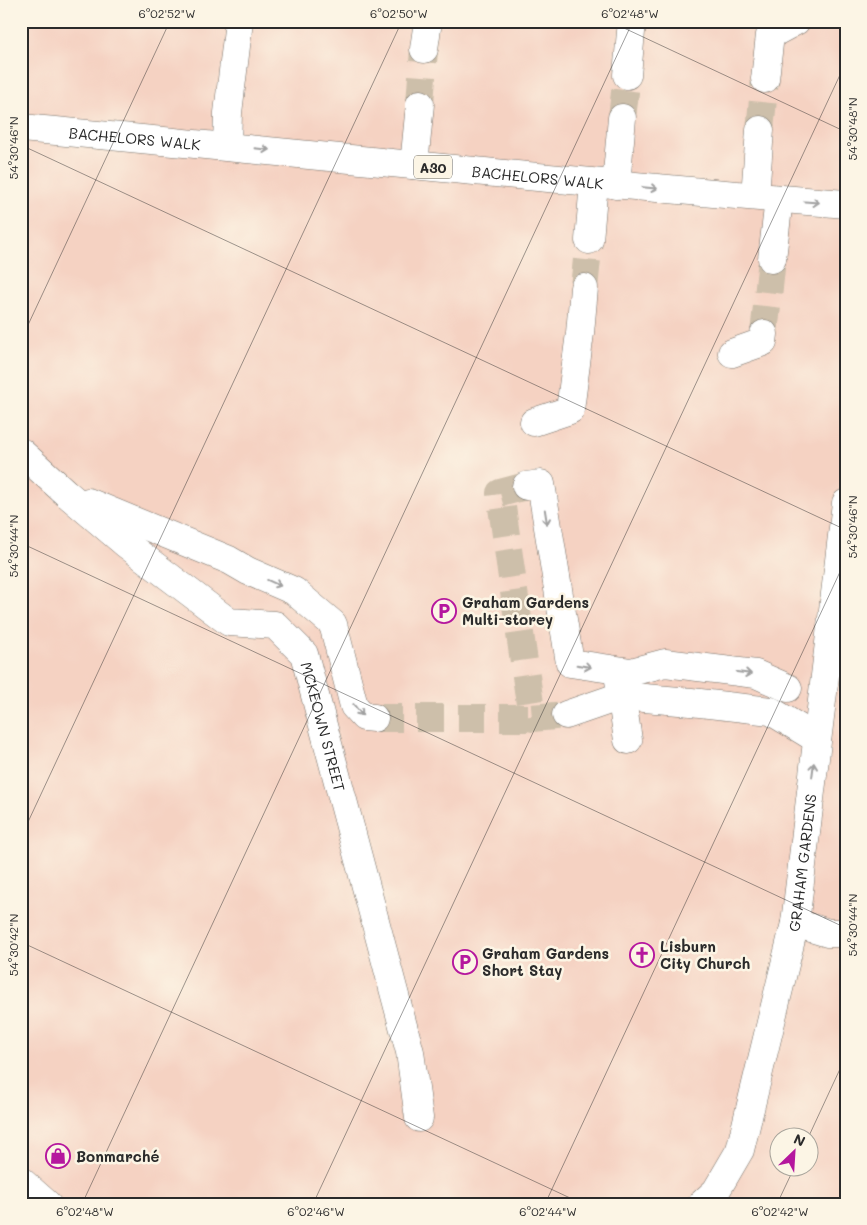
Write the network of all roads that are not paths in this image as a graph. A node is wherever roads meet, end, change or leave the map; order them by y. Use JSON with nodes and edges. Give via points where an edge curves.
{"nodes":[{"id":1,"x":239,"y":21,"type":"edge"},
{"id":2,"x":428,"y":21,"type":"edge"},
{"id":3,"x":632,"y":21,"type":"edge"},
{"id":4,"x":796,"y":21,"type":"edge"},
{"id":5,"x":424,"y":49,"type":"tunnel mouth"},
{"id":6,"x":627,"y":75,"type":"tunnel mouth"},
{"id":7,"x":765,"y":79,"type":"tunnel mouth"},
{"id":8,"x":420,"y":104,"type":"tunnel mouth"},
{"id":9,"x":622,"y":118,"type":"tunnel mouth"},
{"id":10,"x":21,"y":128,"type":"edge"},
{"id":11,"x":760,"y":130,"type":"tunnel mouth"},
{"id":12,"x":226,"y":146,"type":"junction"},
{"id":13,"x":414,"y":165,"type":"junction"},
{"id":14,"x":605,"y":184,"type":"junction"},
{"id":15,"x":767,"y":198,"type":"junction"},
{"id":16,"x":846,"y":204,"type":"edge"},
{"id":17,"x":589,"y":240,"type":"tunnel mouth"},
{"id":18,"x":772,"y":259,"type":"tunnel mouth"},
{"id":19,"x":584,"y":288,"type":"tunnel mouth"},
{"id":20,"x":764,"y":334,"type":"dead end"},
{"id":21,"x":732,"y":353,"type":"dead end"},
{"id":22,"x":534,"y":422,"type":"dead end"},
{"id":23,"x":21,"y":452,"type":"edge"},
{"id":24,"x":526,"y":486,"type":"tunnel mouth"},
{"id":25,"x":66,"y":493,"type":"junction"},
{"id":26,"x":846,"y":503,"type":"edge"},
{"id":27,"x":624,"y":679,"type":"junction"},
{"id":28,"x":822,"y":693,"type":"junction"},
{"id":29,"x":566,"y":715,"type":"tunnel mouth"},
{"id":30,"x":374,"y":718,"type":"tunnel mouth"},
{"id":31,"x":817,"y":739,"type":"junction"},
{"id":32,"x":628,"y":740,"type":"dead end"},
{"id":33,"x":795,"y":922,"type":"junction"},
{"id":34,"x":846,"y":933,"type":"edge"},
{"id":35,"x":419,"y":1118,"type":"dead end"},
{"id":36,"x":21,"y":1181,"type":"edge"},
{"id":37,"x":47,"y":1204,"type":"edge"},
{"id":38,"x":702,"y":1204,"type":"edge"}],
"edges":[{"from":1,"to":12,"type":"street"},
{"from":2,"to":5,"type":"street"},
{"from":3,"to":6,"type":"street"},
{"from":4,"to":7,"type":"street","via":[[770,35]]},
{"from":8,"to":13,"type":"street"},
{"from":9,"to":14,"type":"street"},
{"from":10,"to":12,"type":"street","name":"BACHELORS WALK","number":"A30"},
{"from":11,"to":15,"type":"street"},
{"from":12,"to":13,"type":"street","name":"BACHELORS WALK","number":"A30","one_way":true},
{"from":13,"to":14,"type":"street","name":"BACHELORS WALK","number":"A30"},
{"from":14,"to":15,"type":"street","name":"BACHELORS WALK","number":"A30","one_way":true},
{"from":14,"to":17,"type":"street"},
{"from":15,"to":16,"type":"street","name":"BACHELORS WALK","number":"A30","one_way":true},
{"from":15,"to":18,"type":"street"},
{"from":19,"to":22,"type":"street","via":[[570,410]]},
{"from":20,"to":21,"type":"street","via":[[763,342]]},
{"from":23,"to":25,"type":"street","name":"MCKEOWN STREET"},
{"from":24,"to":27,"type":"street","one_way":true,"via":[[541,484],[570,663]]},
{"from":25,"to":30,"type":"street","one_way":true,"via":[[229,560],[294,591],[333,624],[354,706],[364,717]]},
{"from":25,"to":35,"type":"street","name":"MCKEOWN STREET","via":[[126,544],[228,622],[275,624],[304,654],[410,1052]]},
{"from":26,"to":28,"type":"street","name":"GRAHAM GARDENS"},
{"from":27,"to":28,"type":"street","one_way":true,"via":[[753,694],[788,688]]},
{"from":27,"to":29,"type":"street"},
{"from":27,"to":31,"type":"street","via":[[771,711]]},
{"from":27,"to":32,"type":"street"},
{"from":28,"to":31,"type":"street","name":"GRAHAM GARDENS"},
{"from":33,"to":31,"type":"street","name":"GRAHAM GARDENS","one_way":true},
{"from":33,"to":34,"type":"street","via":[[828,933]]},
{"from":33,"to":38,"type":"street","name":"GRAHAM GARDENS","via":[[740,1150],[716,1192]]},
{"from":36,"to":37,"type":"street"}]}
